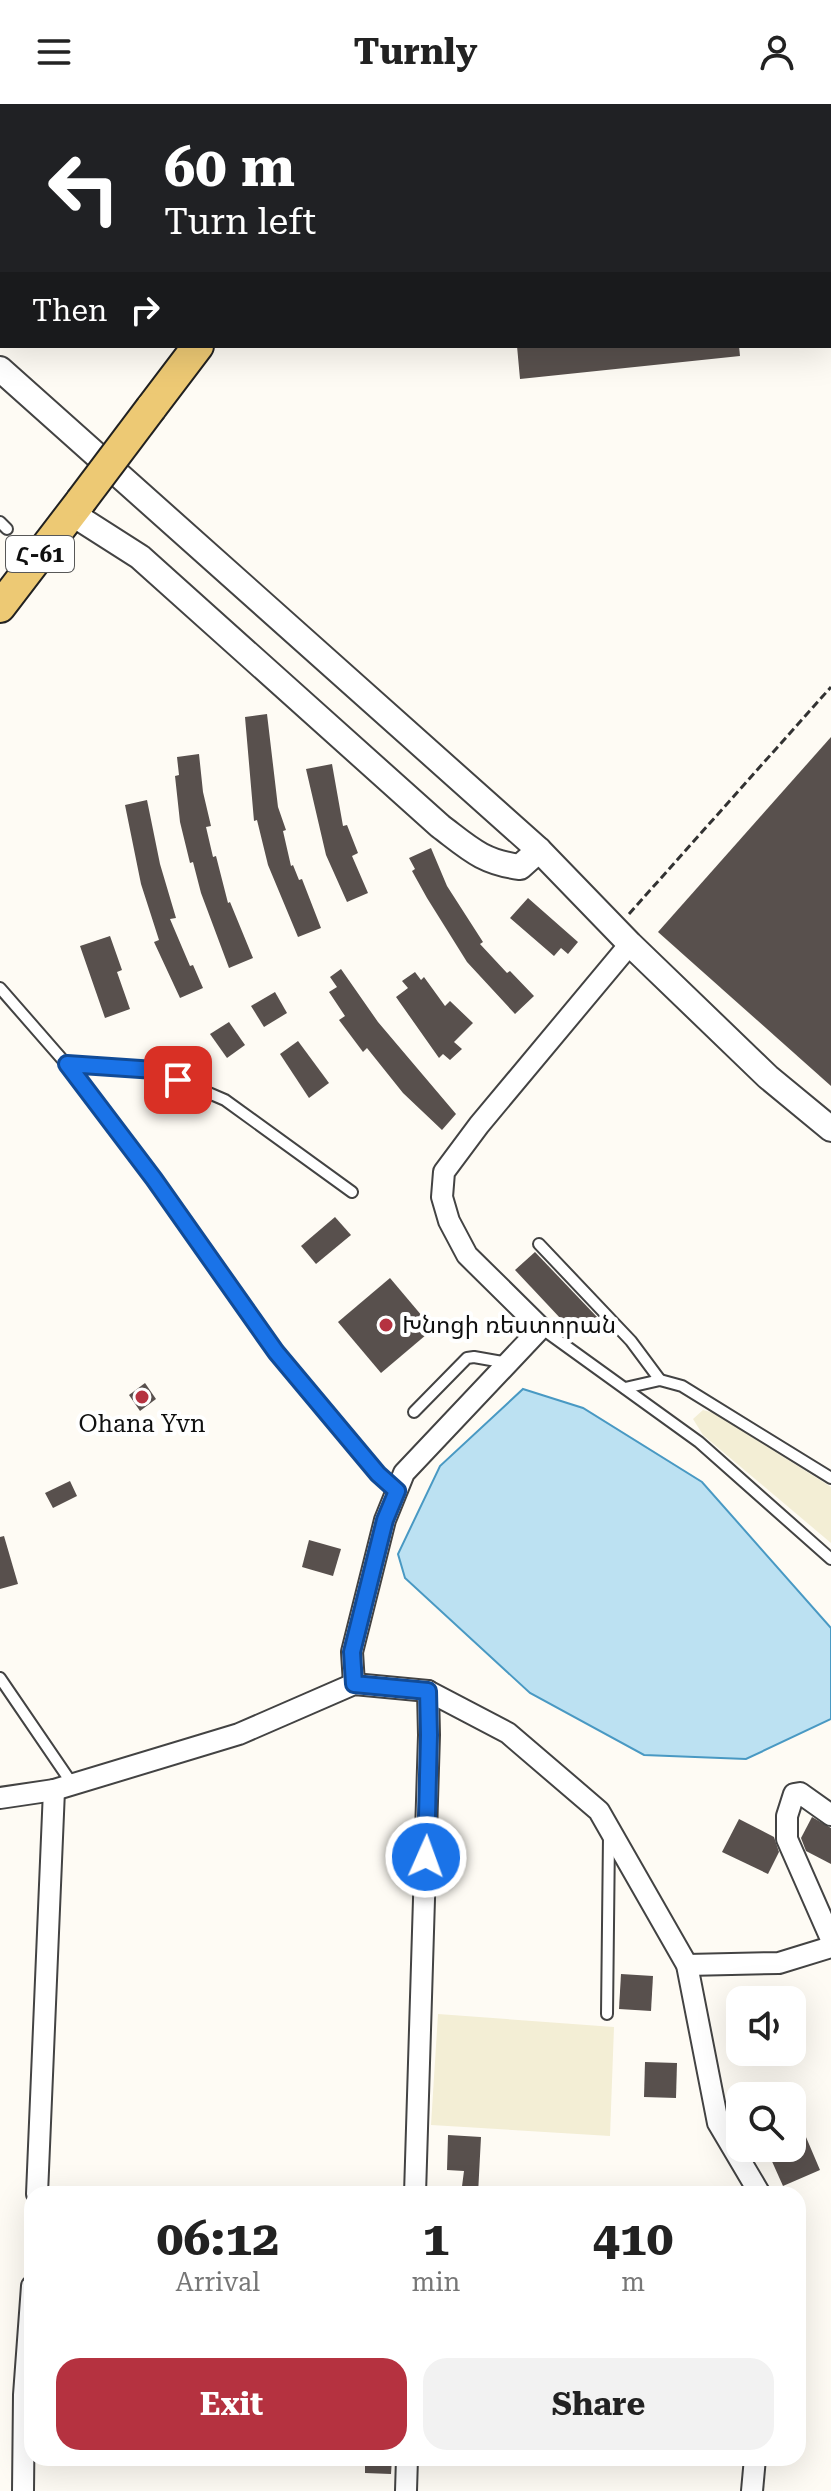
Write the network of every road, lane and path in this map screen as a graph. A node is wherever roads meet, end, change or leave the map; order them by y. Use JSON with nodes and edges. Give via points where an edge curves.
{"nodes":[{"id":1,"x":196,"y":348,"type":"edge"},
{"id":2,"x":0,"y":369,"type":"edge"},
{"id":3,"x":76,"y":507,"type":"junction"},
{"id":4,"x":0,"y":607,"type":"edge"},
{"id":5,"x":831,"y":687,"type":"edge"},
{"id":6,"x":539,"y":850,"type":"junction"},
{"id":7,"x":623,"y":936,"type":"junction"},
{"id":8,"x":0,"y":988,"type":"edge"},
{"id":9,"x":67,"y":1064,"type":"junction"},
{"id":10,"x":831,"y":1129,"type":"edge"},
{"id":11,"x":352,"y":1192,"type":"dead end"},
{"id":12,"x":539,"y":1244,"type":"dead end"},
{"id":13,"x":541,"y":1328,"type":"junction"},
{"id":14,"x":508,"y":1363,"type":"junction"},
{"id":15,"x":660,"y":1380,"type":"junction"},
{"id":16,"x":625,"y":1388,"type":"junction"},
{"id":17,"x":414,"y":1412,"type":"dead end"},
{"id":18,"x":831,"y":1478,"type":"edge"},
{"id":19,"x":397,"y":1491,"type":"junction"},
{"id":20,"x":831,"y":1559,"type":"edge"},
{"id":21,"x":0,"y":1678,"type":"edge"},
{"id":22,"x":354,"y":1684,"type":"junction"},
{"id":23,"x":428,"y":1691,"type":"junction"},
{"id":24,"x":64,"y":1788,"type":"junction"},
{"id":25,"x":0,"y":1798,"type":"edge"},
{"id":26,"x":831,"y":1815,"type":"edge"},
{"id":27,"x":610,"y":1829,"type":"junction"},
{"id":28,"x":831,"y":1939,"type":"edge"},
{"id":29,"x":831,"y":1947,"type":"edge"},
{"id":30,"x":687,"y":1965,"type":"junction"},
{"id":31,"x":607,"y":2014,"type":"dead end"},
{"id":32,"x":38,"y":2186,"type":"edge"},
{"id":33,"x":415,"y":2186,"type":"edge"},
{"id":34,"x":755,"y":2186,"type":"edge"},
{"id":35,"x":24,"y":2395,"type":"edge"},
{"id":36,"x":407,"y":2466,"type":"edge"},
{"id":37,"x":754,"y":2466,"type":"edge"},
{"id":38,"x":23,"y":2491,"type":"edge"},
{"id":39,"x":406,"y":2491,"type":"edge"},
{"id":40,"x":752,"y":2491,"type":"edge"}],
"edges":[{"from":1,"to":3,"type":"main road","number":"Հ-61","bridge":true},
{"from":2,"to":6,"type":"street"},
{"from":3,"to":4,"type":"main road","number":"Հ-61"},
{"from":3,"to":6,"type":"street","via":[[140,557],[482,858],[520,867]]},
{"from":5,"to":7,"type":"path"},
{"from":6,"to":7,"type":"street"},
{"from":7,"to":10,"type":"street","via":[[768,1077]]},
{"from":7,"to":13,"type":"street","via":[[444,1172],[442,1197],[467,1255]]},
{"from":8,"to":9,"type":"lane"},
{"from":9,"to":11,"type":"lane","via":[[155,1070],[225,1100]]},
{"from":9,"to":19,"type":"lane","via":[[276,1352]]},
{"from":12,"to":15,"type":"lane","via":[[631,1341]]},
{"from":13,"to":14,"type":"street"},
{"from":13,"to":16,"type":"lane"},
{"from":14,"to":17,"type":"lane","via":[[467,1358]]},
{"from":14,"to":19,"type":"street","via":[[404,1473]]},
{"from":15,"to":16,"type":"lane"},
{"from":15,"to":18,"type":"lane","via":[[682,1386]]},
{"from":16,"to":20,"type":"lane","via":[[699,1442]]},
{"from":19,"to":22,"type":"street","via":[[352,1652]]},
{"from":21,"to":24,"type":"lane"},
{"from":22,"to":23,"type":"street"},
{"from":22,"to":24,"type":"street","via":[[239,1734]]},
{"from":23,"to":27,"type":"street","via":[[508,1733],[599,1811]]},
{"from":23,"to":33,"type":"street"},
{"from":24,"to":25,"type":"street"},
{"from":24,"to":32,"type":"street"},
{"from":26,"to":28,"type":"street","via":[[800,1793],[794,1794],[787,1816],[787,1839]]},
{"from":27,"to":30,"type":"street"},
{"from":27,"to":31,"type":"lane"},
{"from":29,"to":30,"type":"street","via":[[779,1963]]},
{"from":30,"to":34,"type":"street","via":[[718,2123]]},
{"from":35,"to":38,"type":"street"},
{"from":36,"to":39,"type":"street"},
{"from":37,"to":40,"type":"street"}]}
